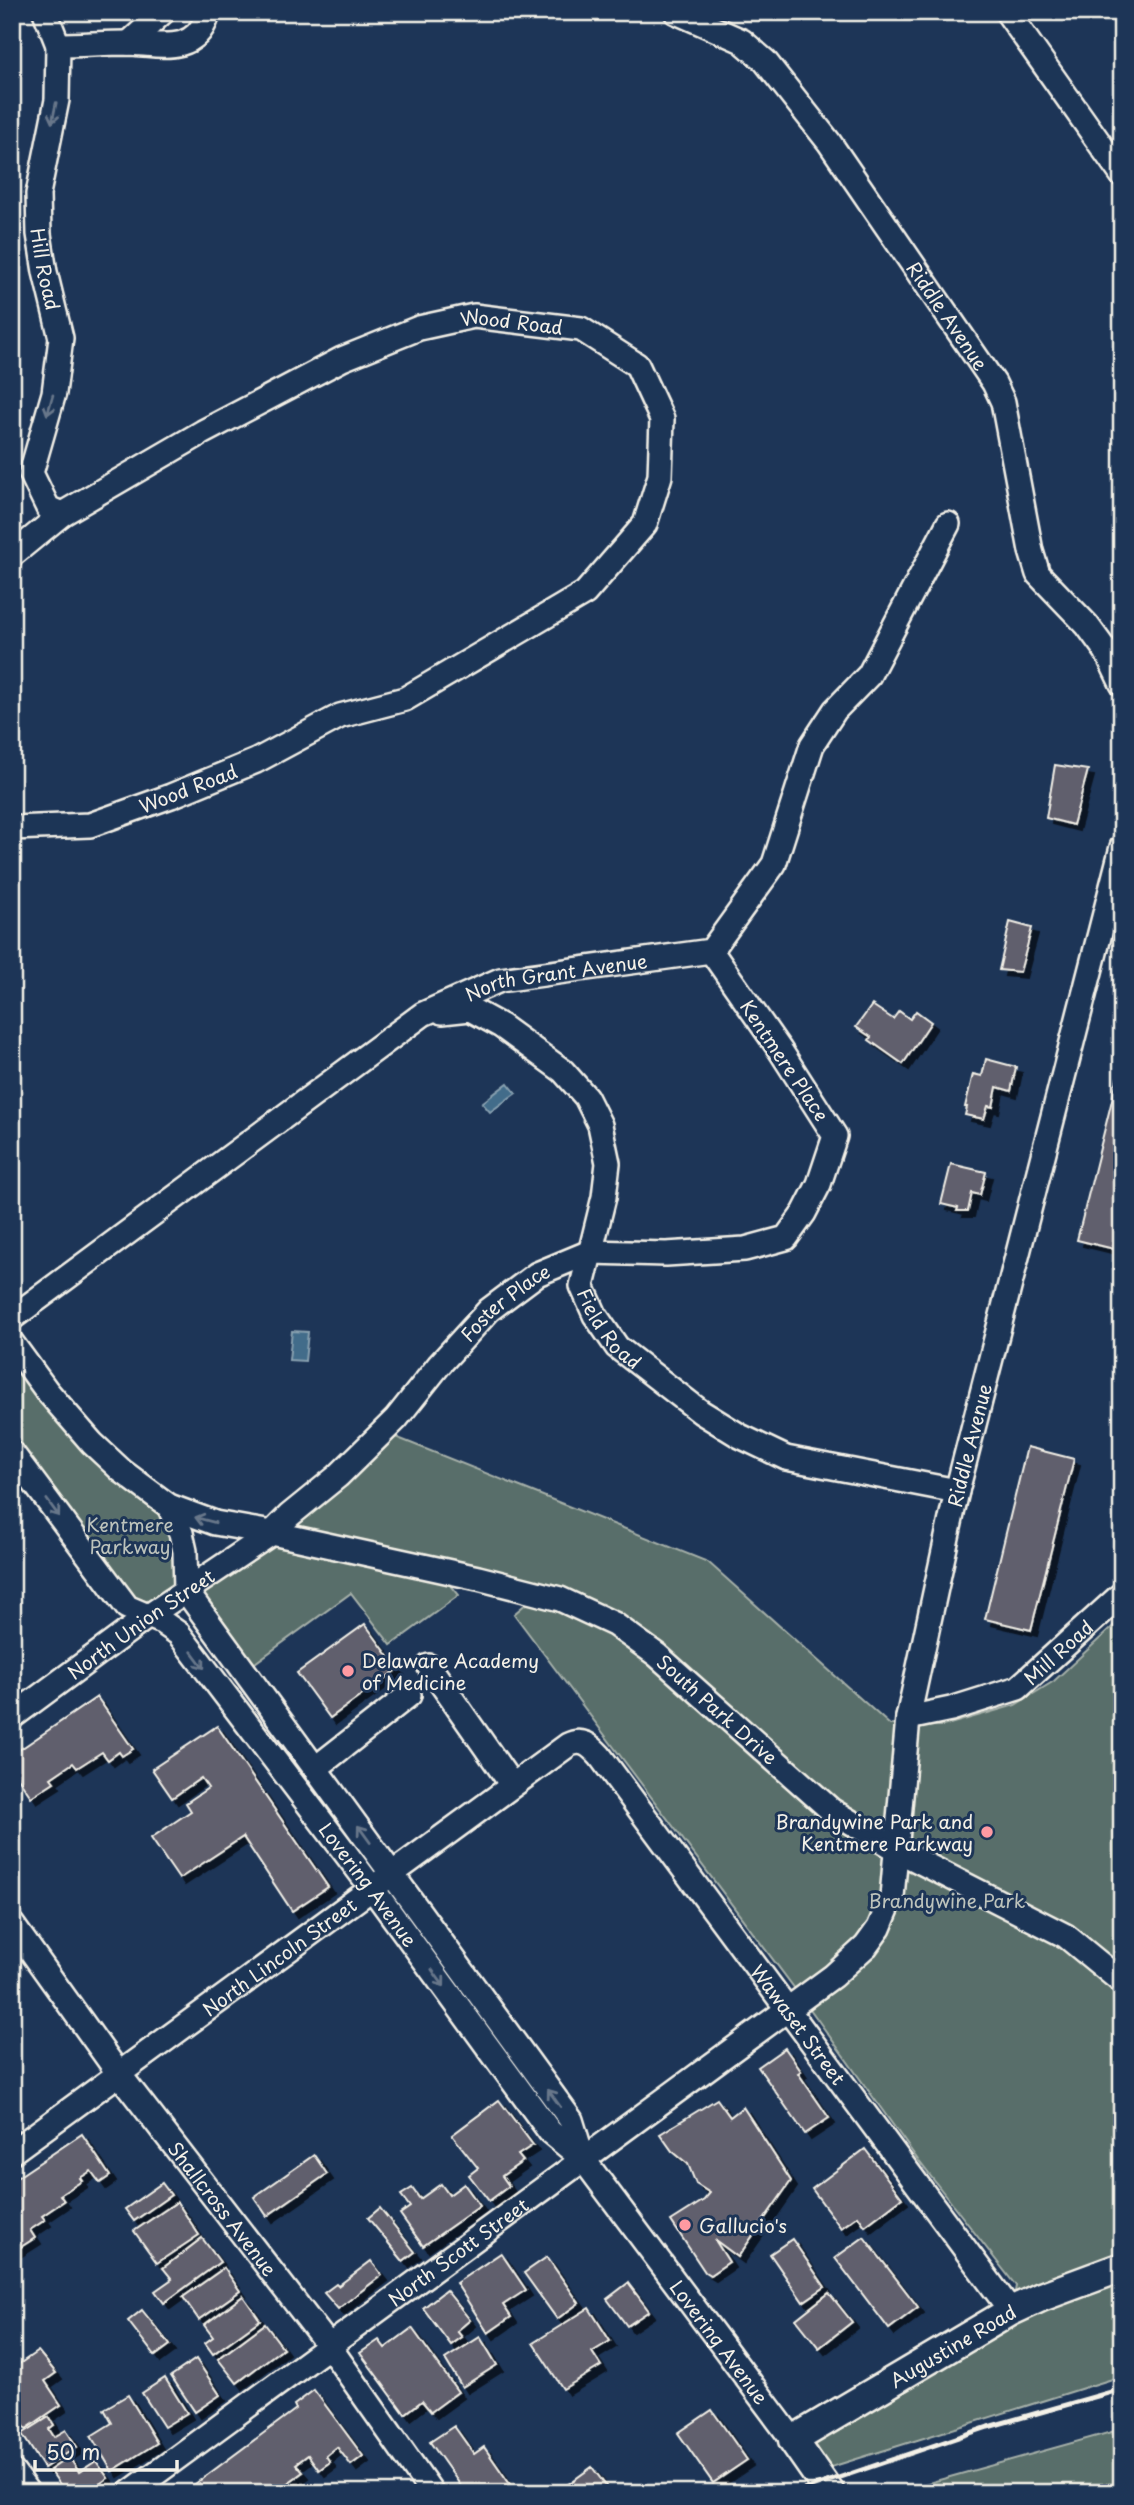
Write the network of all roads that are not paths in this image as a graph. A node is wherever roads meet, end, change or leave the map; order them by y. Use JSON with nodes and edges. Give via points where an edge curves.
{"nodes":[{"id":1,"x":45,"y":12,"type":"edge"},
{"id":2,"x":163,"y":12,"type":"edge"},
{"id":3,"x":202,"y":12,"type":"edge"},
{"id":4,"x":676,"y":12,"type":"edge"},
{"id":5,"x":1007,"y":12,"type":"edge"},
{"id":6,"x":129,"y":43,"type":"junction"},
{"id":7,"x":58,"y":45,"type":"junction"},
{"id":8,"x":1122,"y":175,"type":"edge"},
{"id":9,"x":62,"y":514,"type":"junction"},
{"id":10,"x":948,"y":524,"type":"dead end"},
{"id":11,"x":12,"y":555,"type":"edge"},
{"id":12,"x":1122,"y":684,"type":"edge"},
{"id":13,"x":12,"y":828,"type":"edge"},
{"id":14,"x":1122,"y":847,"type":"edge"},
{"id":15,"x":711,"y":951,"type":"junction"},
{"id":16,"x":424,"y":1014,"type":"junction"},
{"id":17,"x":804,"y":1213,"type":"joint"},
{"id":18,"x":590,"y":1252,"type":"junction"},
{"id":19,"x":12,"y":1318,"type":"edge"},
{"id":20,"x":12,"y":1343,"type":"edge"},
{"id":21,"x":12,"y":1453,"type":"edge"},
{"id":22,"x":957,"y":1491,"type":"junction"},
{"id":23,"x":169,"y":1506,"type":"junction"},
{"id":24,"x":272,"y":1533,"type":"junction"},
{"id":25,"x":186,"y":1591,"type":"junction"},
{"id":26,"x":1122,"y":1594,"type":"edge"},
{"id":27,"x":147,"y":1617,"type":"junction"},
{"id":28,"x":429,"y":1666,"type":"dead end"},
{"id":29,"x":409,"y":1695,"type":"dead end"},
{"id":30,"x":12,"y":1717,"type":"edge"},
{"id":31,"x":908,"y":1718,"type":"junction"},
{"id":32,"x":582,"y":1742,"type":"joint"},
{"id":33,"x":316,"y":1768,"type":"junction"},
{"id":34,"x":512,"y":1785,"type":"junction"},
{"id":35,"x":897,"y":1850,"type":"junction"},
{"id":36,"x":392,"y":1874,"type":"junction"},
{"id":37,"x":372,"y":1888,"type":"junction"},
{"id":38,"x":12,"y":1924,"type":"edge"},
{"id":39,"x":1122,"y":1982,"type":"edge"},
{"id":40,"x":787,"y":2008,"type":"junction"},
{"id":41,"x":118,"y":2074,"type":"junction"},
{"id":42,"x":12,"y":2152,"type":"edge"},
{"id":43,"x":583,"y":2159,"type":"junction"},
{"id":44,"x":1116,"y":2269,"type":"edge"},
{"id":45,"x":1011,"y":2311,"type":"junction"},
{"id":46,"x":329,"y":2346,"type":"junction"},
{"id":47,"x":793,"y":2440,"type":"junction"},
{"id":48,"x":12,"y":2471,"type":"edge"},
{"id":49,"x":28,"y":2493,"type":"edge"},
{"id":50,"x":129,"y":2493,"type":"edge"},
{"id":51,"x":432,"y":2493,"type":"edge"},
{"id":52,"x":830,"y":2493,"type":"edge"}],
"edges":[{"from":1,"to":7,"type":"street","name":"Hill Road"},
{"from":2,"to":6,"type":"street"},
{"from":3,"to":6,"type":"street","via":[[207,17],[202,30],[183,43],[164,47]]},
{"from":4,"to":12,"type":"street","name":"Riddle Avenue","via":[[742,41],[765,61],[829,142],[994,383],[1003,402],[1038,574],[1106,651]]},
{"from":5,"to":8,"type":"street"},
{"from":6,"to":7,"type":"street"},
{"from":7,"to":9,"type":"street","name":"Hill Road","one_way":true,"via":[[57,100],[38,194],[45,272],[61,338],[54,393],[31,472],[48,508]]},
{"from":9,"to":11,"type":"street","name":"Wood Road"},
{"from":9,"to":13,"type":"street","name":"Wood Road","via":[[342,359],[419,328],[474,316],[581,329],[637,365],[662,419],[660,476],[645,524],[585,593],[405,699],[340,716],[256,761],[90,825]]},
{"from":10,"to":15,"type":"street","via":[[869,675],[835,710],[812,745],[774,864]]},
{"from":14,"to":22,"type":"street","name":"Riddle Avenue"},
{"from":15,"to":16,"type":"street","name":"North Grant Avenue","via":[[500,980]]},
{"from":15,"to":17,"type":"street","name":"Kentmere Place","via":[[835,1136]]},
{"from":16,"to":18,"type":"street","name":"Field Road","via":[[470,1009],[563,1071],[586,1097],[600,1125],[608,1163]]},
{"from":16,"to":19,"type":"street","name":"North Grant Avenue"},
{"from":17,"to":18,"type":"street","name":"Foster Place","via":[[786,1238],[745,1249]]},
{"from":18,"to":22,"type":"street","name":"Field Road","via":[[582,1286],[617,1347],[701,1412],[786,1458]]},
{"from":18,"to":24,"type":"street","name":"Foster Place","via":[[537,1275],[489,1310],[396,1419]]},
{"from":20,"to":23,"type":"street","via":[[92,1443]]},
{"from":21,"to":27,"type":"street","one_way":true,"via":[[121,1600]]},
{"from":22,"to":31,"type":"street","name":"Riddle Avenue"},
{"from":24,"to":23,"type":"street","one_way":true,"via":[[215,1523]]},
{"from":23,"to":25,"type":"street","via":[[185,1551]]},
{"from":24,"to":25,"type":"street","name":"North Union Street"},
{"from":24,"to":35,"type":"street","name":"South Park Drive","via":[[560,1599],[614,1624],[657,1655],[831,1810]]},
{"from":25,"to":27,"type":"street","name":"North Union Street"},
{"from":25,"to":33,"type":"street","name":"Lovering Avenue"},
{"from":26,"to":31,"type":"street","name":"Mill Road","via":[[1018,1688]]},
{"from":27,"to":30,"type":"street","name":"North Union Street"},
{"from":27,"to":37,"type":"street","name":"Lovering Avenue","one_way":true,"via":[[179,1634]]},
{"from":28,"to":34,"type":"street"},
{"from":29,"to":33,"type":"street"},
{"from":31,"to":35,"type":"street","name":"Riddle Avenue"},
{"from":32,"to":34,"type":"street","name":"North Lincoln Street","via":[[568,1745]]},
{"from":32,"to":40,"type":"street","name":"Wawaset Street","via":[[600,1756]]},
{"from":36,"to":33,"type":"street","name":"Lovering Avenue","one_way":true},
{"from":34,"to":36,"type":"street","name":"North Lincoln Street"},
{"from":35,"to":39,"type":"street","name":"South Park Drive","via":[[1066,1936]]},
{"from":35,"to":40,"type":"street","name":"Riddle Avenue","via":[[892,1897],[879,1928],[850,1962]]},
{"from":36,"to":37,"type":"street","name":"North Lincoln Street"},
{"from":43,"to":36,"type":"street","name":"Lovering Avenue","one_way":true,"via":[[571,2120]]},
{"from":37,"to":41,"type":"street","name":"North Lincoln Street"},
{"from":37,"to":43,"type":"street","name":"Lovering Avenue","one_way":true,"via":[[550,2132]]},
{"from":38,"to":41,"type":"street","name":"Shallcross Avenue"},
{"from":40,"to":43,"type":"street","name":"North Scott Street"},
{"from":40,"to":45,"type":"street","name":"Wawaset Street"},
{"from":41,"to":42,"type":"street","name":"North Lincoln Street"},
{"from":41,"to":46,"type":"street","name":"Shallcross Avenue"},
{"from":43,"to":46,"type":"street","name":"North Scott Street"},
{"from":43,"to":47,"type":"street","name":"Lovering Avenue"},
{"from":44,"to":45,"type":"street","name":"Augustine Road"},
{"from":45,"to":47,"type":"street","name":"Augustine Road"},
{"from":46,"to":50,"type":"street","name":"North Scott Street"},
{"from":46,"to":51,"type":"street","name":"Shallcross Avenue"},
{"from":47,"to":52,"type":"street","name":"Lovering Avenue"},
{"from":48,"to":49,"type":"street"}]}
